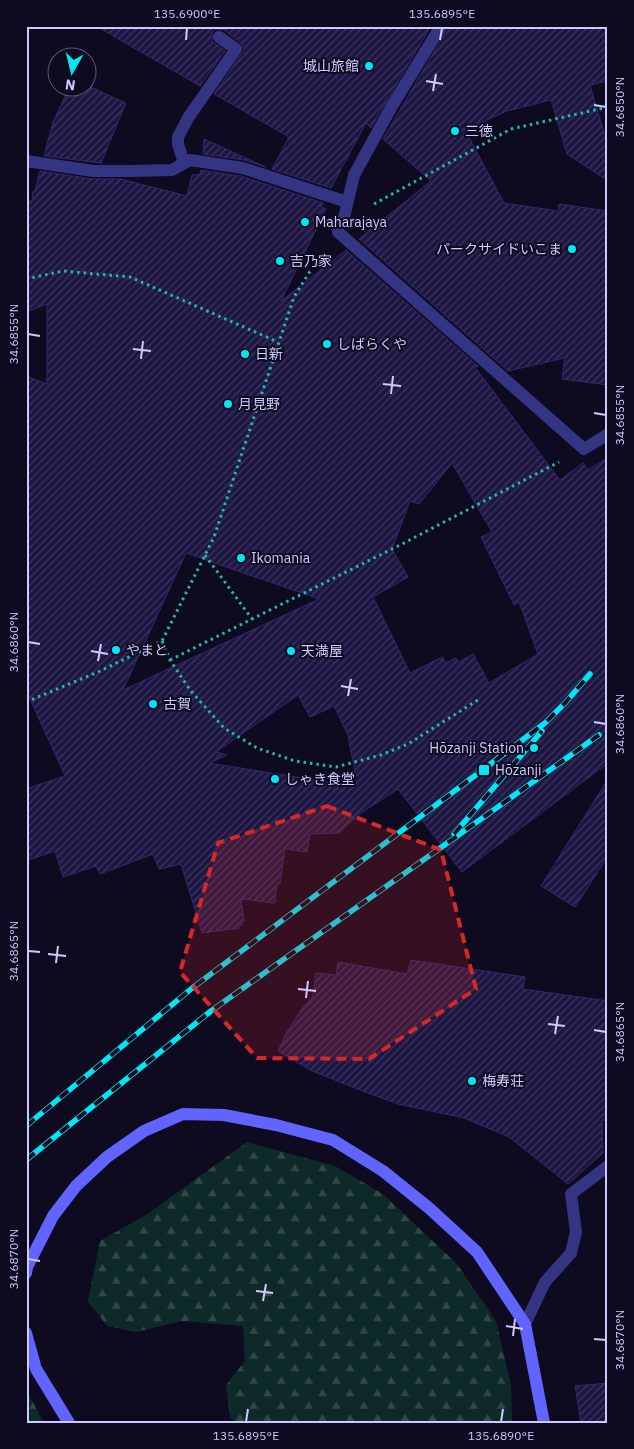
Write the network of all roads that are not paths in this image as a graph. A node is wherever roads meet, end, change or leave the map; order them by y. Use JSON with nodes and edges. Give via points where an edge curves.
{"nodes":[{"id":1,"x":441,"y":26,"type":"edge"},
{"id":2,"x":219,"y":37,"type":"dead end"},
{"id":3,"x":26,"y":161,"type":"edge"},
{"id":4,"x":184,"y":163,"type":"junction"},
{"id":5,"x":347,"y":202,"type":"junction"},
{"id":6,"x":344,"y":218,"type":"road end"},
{"id":7,"x":338,"y":232,"type":"road end"},
{"id":8,"x":608,"y":434,"type":"edge"},
{"id":9,"x":608,"y":1166,"type":"edge"},
{"id":10,"x":26,"y":1272,"type":"edge"},
{"id":11,"x":525,"y":1324,"type":"junction"},
{"id":12,"x":26,"y":1333,"type":"edge"},
{"id":13,"x":69,"y":1423,"type":"edge"},
{"id":14,"x":544,"y":1423,"type":"edge"}],
"edges":[{"from":1,"to":5,"type":"street","via":[[354,175]]},
{"from":2,"to":4,"type":"street","via":[[236,49],[202,96],[178,137]]},
{"from":3,"to":4,"type":"street","via":[[93,171],[172,170]]},
{"from":4,"to":5,"type":"street","via":[[190,160],[243,168]]},
{"from":5,"to":6,"type":"street"},
{"from":7,"to":8,"type":"street","via":[[584,449]]},
{"from":9,"to":11,"type":"street","via":[[571,1194],[576,1232],[571,1253],[546,1282]]},
{"from":10,"to":11,"type":"main road","via":[[53,1216],[76,1186],[107,1157],[144,1131],[183,1114],[224,1114],[333,1140],[383,1171],[477,1252]]},
{"from":11,"to":14,"type":"main road"},
{"from":12,"to":13,"type":"main road","via":[[36,1369]]}]}
